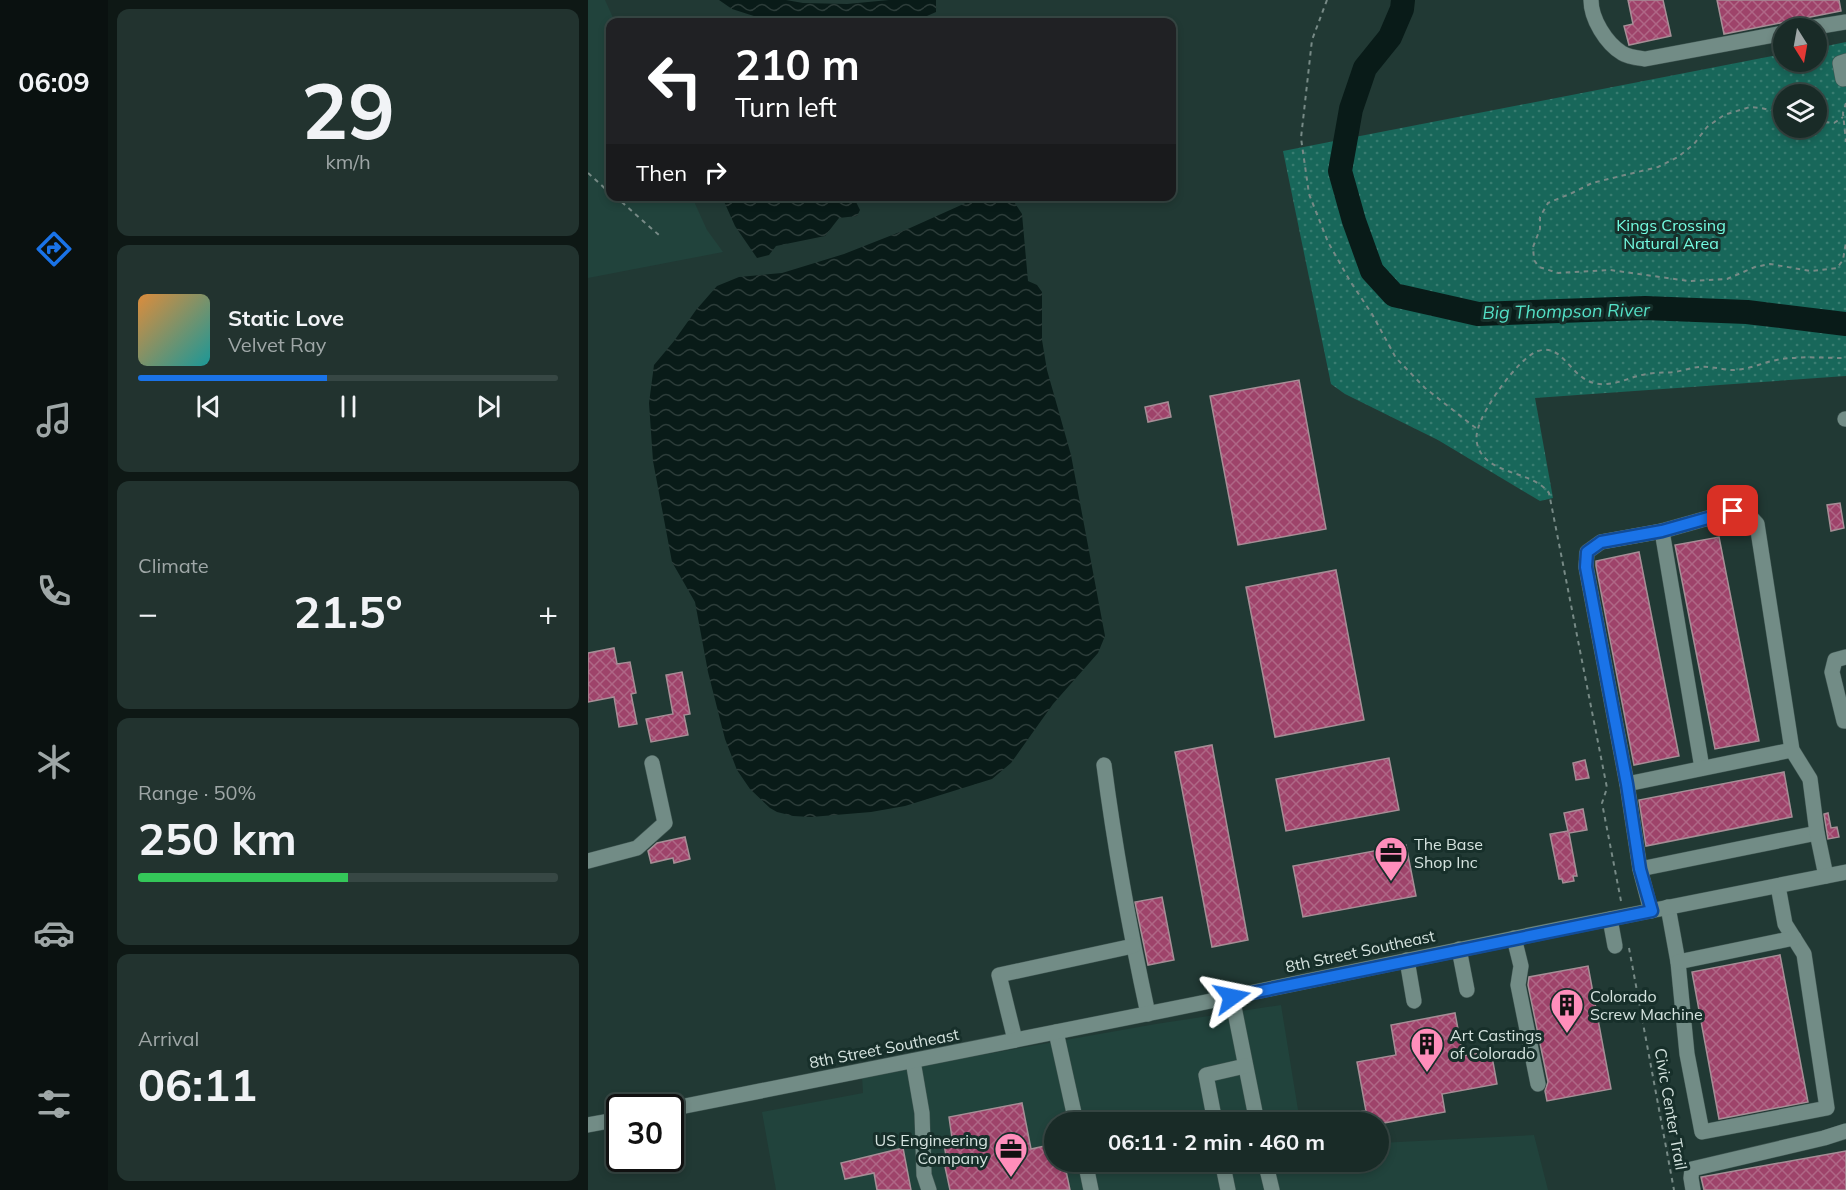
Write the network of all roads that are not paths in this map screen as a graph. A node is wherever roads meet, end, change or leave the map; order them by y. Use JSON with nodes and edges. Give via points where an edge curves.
{"nodes":[{"id":1,"x":1591,"y":0,"type":"edge"},
{"id":2,"x":1846,"y":22,"type":"edge"},
{"id":3,"x":1827,"y":25,"type":"edge"},
{"id":4,"x":1773,"y":35,"type":"edge"},
{"id":5,"x":1846,"y":61,"type":"edge"},
{"id":6,"x":1843,"y":79,"type":"dead end"},
{"id":7,"x":1662,"y":531,"type":"junction"},
{"id":8,"x":1846,"y":657,"type":"edge"},
{"id":9,"x":1846,"y":721,"type":"edge"},
{"id":10,"x":1792,"y":750,"type":"junction"},
{"id":11,"x":652,"y":763,"type":"dead end"},
{"id":12,"x":1104,"y":765,"type":"dead end"},
{"id":13,"x":1702,"y":768,"type":"junction"},
{"id":14,"x":1627,"y":784,"type":"junction"},
{"id":15,"x":1816,"y":833,"type":"junction"},
{"id":16,"x":588,"y":861,"type":"edge"},
{"id":17,"x":1640,"y":869,"type":"junction"},
{"id":18,"x":1846,"y":873,"type":"edge"},
{"id":19,"x":1826,"y":876,"type":"junction"},
{"id":20,"x":1778,"y":886,"type":"junction"},
{"id":21,"x":1668,"y":907,"type":"junction"},
{"id":22,"x":1652,"y":911,"type":"junction"},
{"id":23,"x":1617,"y":917,"type":"junction"},
{"id":24,"x":1514,"y":938,"type":"junction"},
{"id":25,"x":1794,"y":939,"type":"junction"},
{"id":26,"x":1133,"y":946,"type":"junction"},
{"id":27,"x":1615,"y":946,"type":"dead end"},
{"id":28,"x":1459,"y":949,"type":"junction"},
{"id":29,"x":1407,"y":960,"type":"junction"},
{"id":30,"x":1678,"y":962,"type":"junction"},
{"id":31,"x":1467,"y":990,"type":"dead end"},
{"id":32,"x":1232,"y":997,"type":"junction"},
{"id":33,"x":1414,"y":1001,"type":"dead end"},
{"id":34,"x":1148,"y":1014,"type":"junction"},
{"id":35,"x":1056,"y":1032,"type":"junction"},
{"id":36,"x":1016,"y":1040,"type":"junction"},
{"id":37,"x":913,"y":1061,"type":"junction"},
{"id":38,"x":1245,"y":1066,"type":"junction"},
{"id":39,"x":1538,"y":1084,"type":"dead end"},
{"id":40,"x":684,"y":1106,"type":"edge"},
{"id":41,"x":1074,"y":1112,"type":"edge"},
{"id":42,"x":1213,"y":1112,"type":"edge"},
{"id":43,"x":1255,"y":1112,"type":"edge"},
{"id":44,"x":606,"y":1122,"type":"edge"},
{"id":45,"x":588,"y":1125,"type":"edge"},
{"id":46,"x":1846,"y":1131,"type":"edge"},
{"id":47,"x":1087,"y":1172,"type":"edge"},
{"id":48,"x":1224,"y":1172,"type":"edge"},
{"id":49,"x":1268,"y":1172,"type":"edge"},
{"id":50,"x":929,"y":1190,"type":"edge"},
{"id":51,"x":1091,"y":1190,"type":"edge"},
{"id":52,"x":1228,"y":1190,"type":"edge"},
{"id":53,"x":1272,"y":1190,"type":"edge"},
{"id":54,"x":1693,"y":1190,"type":"edge"}],
"edges":[{"from":1,"to":4,"type":"street","via":[[1607,39],[1623,54],[1645,59]]},
{"from":2,"to":3,"type":"street"},
{"from":5,"to":6,"type":"street","via":[[1840,63]]},
{"from":7,"to":10,"type":"street","via":[[1733,511],[1747,513],[1757,524]]},
{"from":7,"to":13,"type":"street"},
{"from":7,"to":14,"type":"street","via":[[1601,542],[1587,552],[1586,567]]},
{"from":8,"to":9,"type":"street","via":[[1835,660],[1832,672]]},
{"from":10,"to":13,"type":"street"},
{"from":10,"to":15,"type":"street","via":[[1810,779]]},
{"from":11,"to":16,"type":"street","via":[[665,823],[637,848]]},
{"from":12,"to":26,"type":"street"},
{"from":13,"to":14,"type":"street"},
{"from":14,"to":17,"type":"street"},
{"from":15,"to":17,"type":"street"},
{"from":15,"to":19,"type":"street"},
{"from":17,"to":22,"type":"street"},
{"from":18,"to":19,"type":"street","name":"8th Street Southeast"},
{"from":19,"to":20,"type":"street","name":"8th Street Southeast"},
{"from":20,"to":21,"type":"street","name":"8th Street Southeast"},
{"from":20,"to":25,"type":"street","via":[[1785,924]]},
{"from":21,"to":22,"type":"street","name":"8th Street Southeast"},
{"from":21,"to":30,"type":"street"},
{"from":22,"to":23,"type":"street","name":"8th Street Southeast"},
{"from":23,"to":24,"type":"street","name":"8th Street Southeast"},
{"from":23,"to":27,"type":"street"},
{"from":24,"to":28,"type":"street","name":"8th Street Southeast"},
{"from":24,"to":39,"type":"street","via":[[1521,966],[1518,986]]},
{"from":25,"to":30,"type":"street"},
{"from":25,"to":30,"type":"street","via":[[1804,954],[1827,1108],[1702,1132],[1687,1054]]},
{"from":26,"to":34,"type":"street"},
{"from":26,"to":36,"type":"street","via":[[999,975]]},
{"from":28,"to":29,"type":"street","name":"8th Street Southeast"},
{"from":28,"to":31,"type":"street"},
{"from":29,"to":32,"type":"street","name":"8th Street Southeast"},
{"from":29,"to":33,"type":"street"},
{"from":32,"to":34,"type":"street","name":"8th Street Southeast"},
{"from":32,"to":38,"type":"street"},
{"from":34,"to":35,"type":"street","name":"8th Street Southeast"},
{"from":35,"to":36,"type":"street","name":"8th Street Southeast"},
{"from":35,"to":41,"type":"street"},
{"from":36,"to":37,"type":"street","name":"8th Street Southeast"},
{"from":37,"to":40,"type":"street","name":"8th Street Southeast"},
{"from":37,"to":50,"type":"street","via":[[922,1113],[924,1175]]},
{"from":38,"to":42,"type":"street","via":[[1206,1075]]},
{"from":38,"to":43,"type":"street"},
{"from":44,"to":45,"type":"street"},
{"from":46,"to":54,"type":"street","via":[[1692,1169]]},
{"from":47,"to":51,"type":"street"},
{"from":48,"to":52,"type":"street"},
{"from":49,"to":53,"type":"street"}]}
